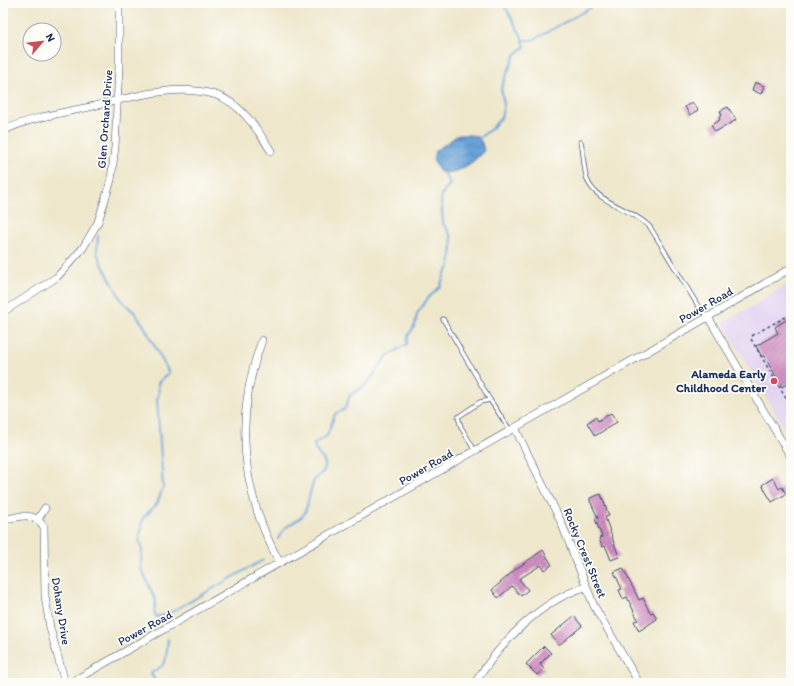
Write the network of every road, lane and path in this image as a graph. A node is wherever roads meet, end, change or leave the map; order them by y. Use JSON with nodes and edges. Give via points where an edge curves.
{"nodes":[{"id":1,"x":119,"y":3,"type":"edge"},
{"id":2,"x":116,"y":100,"type":"junction"},
{"id":3,"x":3,"y":131,"type":"edge"},
{"id":4,"x":581,"y":142,"type":"dead end"},
{"id":5,"x":271,"y":151,"type":"dead end"},
{"id":6,"x":791,"y":268,"type":"edge"},
{"id":7,"x":3,"y":312,"type":"edge"},
{"id":8,"x":791,"y":314,"type":"edge"},
{"id":9,"x":708,"y":317,"type":"junction"},
{"id":10,"x":443,"y":319,"type":"dead end"},
{"id":11,"x":262,"y":340,"type":"dead end"},
{"id":12,"x":777,"y":377,"type":"dead end"},
{"id":13,"x":773,"y":378,"type":"junction"},
{"id":14,"x":490,"y":400,"type":"junction"},
{"id":15,"x":791,"y":407,"type":"edge"},
{"id":16,"x":513,"y":430,"type":"junction"},
{"id":17,"x":475,"y":451,"type":"junction"},
{"id":18,"x":791,"y":457,"type":"edge"},
{"id":19,"x":45,"y":508,"type":"dead end"},
{"id":20,"x":38,"y":519,"type":"junction"},
{"id":21,"x":3,"y":520,"type":"edge"},
{"id":22,"x":280,"y":563,"type":"junction"},
{"id":23,"x":585,"y":586,"type":"junction"},
{"id":24,"x":65,"y":683,"type":"edge"},
{"id":25,"x":70,"y":683,"type":"edge"},
{"id":26,"x":475,"y":683,"type":"edge"},
{"id":27,"x":639,"y":683,"type":"edge"}],
"edges":[{"from":1,"to":2,"type":"street","name":"Glen Orchard Drive"},
{"from":2,"to":3,"type":"street","via":[[48,114]]},
{"from":2,"to":5,"type":"street","via":[[170,91],[194,90],[218,96],[247,116]]},
{"from":2,"to":7,"type":"street","name":"Glen Orchard Drive","via":[[111,180],[98,222],[83,248],[57,277]]},
{"from":4,"to":9,"type":"lane","via":[[591,187],[597,194],[629,211],[650,227],[700,309]]},
{"from":6,"to":9,"type":"street","name":"Power Road"},
{"from":8,"to":13,"type":"path","via":[[751,337]]},
{"from":9,"to":16,"type":"street","name":"Power Road"},
{"from":9,"to":18,"type":"street"},
{"from":10,"to":14,"type":"lane"},
{"from":11,"to":22,"type":"street","via":[[250,380],[245,450],[252,494],[266,538]]},
{"from":12,"to":13,"type":"path"},
{"from":13,"to":15,"type":"path"},
{"from":14,"to":16,"type":"lane"},
{"from":14,"to":17,"type":"lane","via":[[480,402],[458,417]]},
{"from":16,"to":17,"type":"street","name":"Power Road"},
{"from":16,"to":23,"type":"street","name":"Rocky Crest Street","via":[[561,522]]},
{"from":17,"to":22,"type":"street","name":"Power Road"},
{"from":19,"to":20,"type":"street"},
{"from":20,"to":21,"type":"street","via":[[34,516],[25,516]]},
{"from":20,"to":24,"type":"street","name":"Dohany Drive","via":[[44,527],[45,596],[50,628]]},
{"from":22,"to":25,"type":"street","name":"Power Road"},
{"from":23,"to":26,"type":"street","via":[[559,597],[524,625],[491,660]]},
{"from":23,"to":27,"type":"street","name":"Rocky Crest Street"}]}
